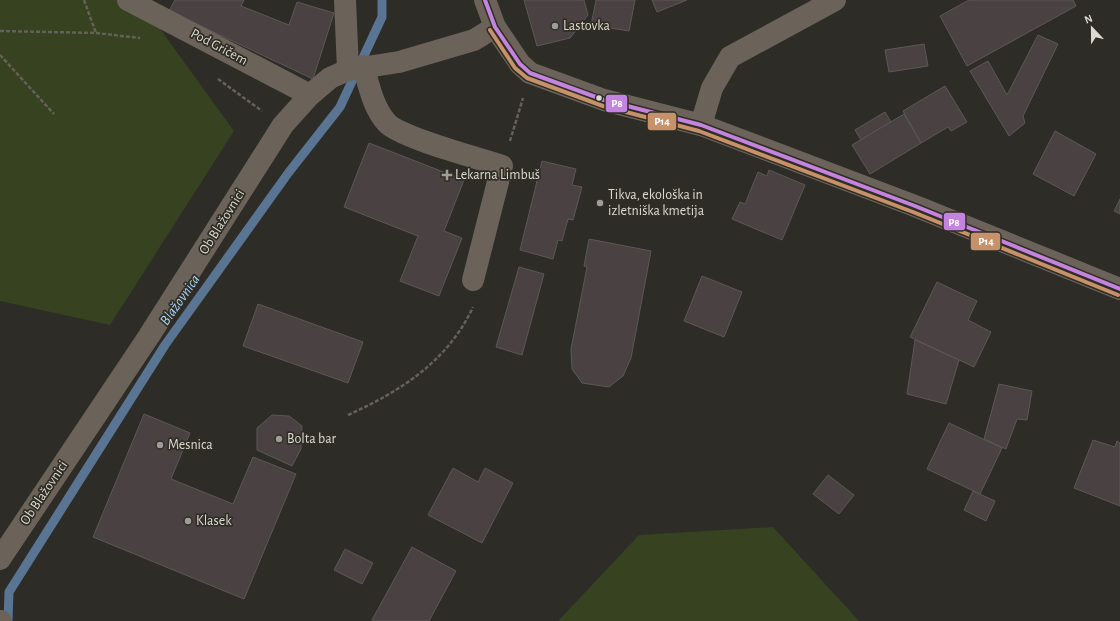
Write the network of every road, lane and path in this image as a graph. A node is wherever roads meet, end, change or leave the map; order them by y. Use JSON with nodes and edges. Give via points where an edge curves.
{"nodes":[{"id":1,"x":84,"y":0,"type":"edge"},
{"id":2,"x":128,"y":0,"type":"edge"},
{"id":3,"x":345,"y":0,"type":"edge"},
{"id":4,"x":485,"y":0,"type":"edge"},
{"id":5,"x":835,"y":0,"type":"edge"},
{"id":6,"x":495,"y":26,"type":"junction"},
{"id":7,"x":0,"y":31,"type":"edge"},
{"id":8,"x":96,"y":33,"type":"junction"},
{"id":9,"x":141,"y":38,"type":"dead end"},
{"id":10,"x":0,"y":55,"type":"edge"},
{"id":11,"x":347,"y":71,"type":"junction"},
{"id":12,"x":216,"y":77,"type":"dead end"},
{"id":13,"x":310,"y":95,"type":"junction"},
{"id":14,"x":523,"y":98,"type":"dead end"},
{"id":15,"x":54,"y":114,"type":"dead end"},
{"id":16,"x":282,"y":125,"type":"junction"},
{"id":17,"x":700,"y":125,"type":"junction"},
{"id":18,"x":502,"y":166,"type":"junction"},
{"id":19,"x":473,"y":280,"type":"joint"},
{"id":20,"x":1120,"y":289,"type":"edge"},
{"id":21,"x":348,"y":415,"type":"dead end"},
{"id":22,"x":0,"y":559,"type":"edge"}],
"edges":[{"from":1,"to":8,"type":"path"},
{"from":2,"to":13,"type":"street","name":"Pod Gričem"},
{"from":3,"to":11,"type":"street"},
{"from":4,"to":6,"type":"street"},
{"from":5,"to":17,"type":"street","via":[[730,57],[712,88]]},
{"from":6,"to":11,"type":"street","via":[[474,40],[399,62]]},
{"from":6,"to":17,"type":"street","via":[[520,64],[530,73],[604,100]]},
{"from":7,"to":8,"type":"path"},
{"from":8,"to":9,"type":"path"},
{"from":10,"to":15,"type":"path"},
{"from":11,"to":13,"type":"street","name":"Ob Blažovnici"},
{"from":11,"to":18,"type":"street","via":[[370,88],[377,109],[388,124],[404,134]]},
{"from":12,"to":16,"type":"path"},
{"from":13,"to":16,"type":"street","name":"Ob Blažovnici"},
{"from":14,"to":18,"type":"path"},
{"from":16,"to":22,"type":"street","name":"Ob Blažovnici","via":[[149,336]]},
{"from":17,"to":20,"type":"street","via":[[922,208]]},
{"from":18,"to":19,"type":"street"},
{"from":19,"to":21,"type":"path","via":[[474,304],[465,324],[449,346],[427,369],[404,386]]}]}
